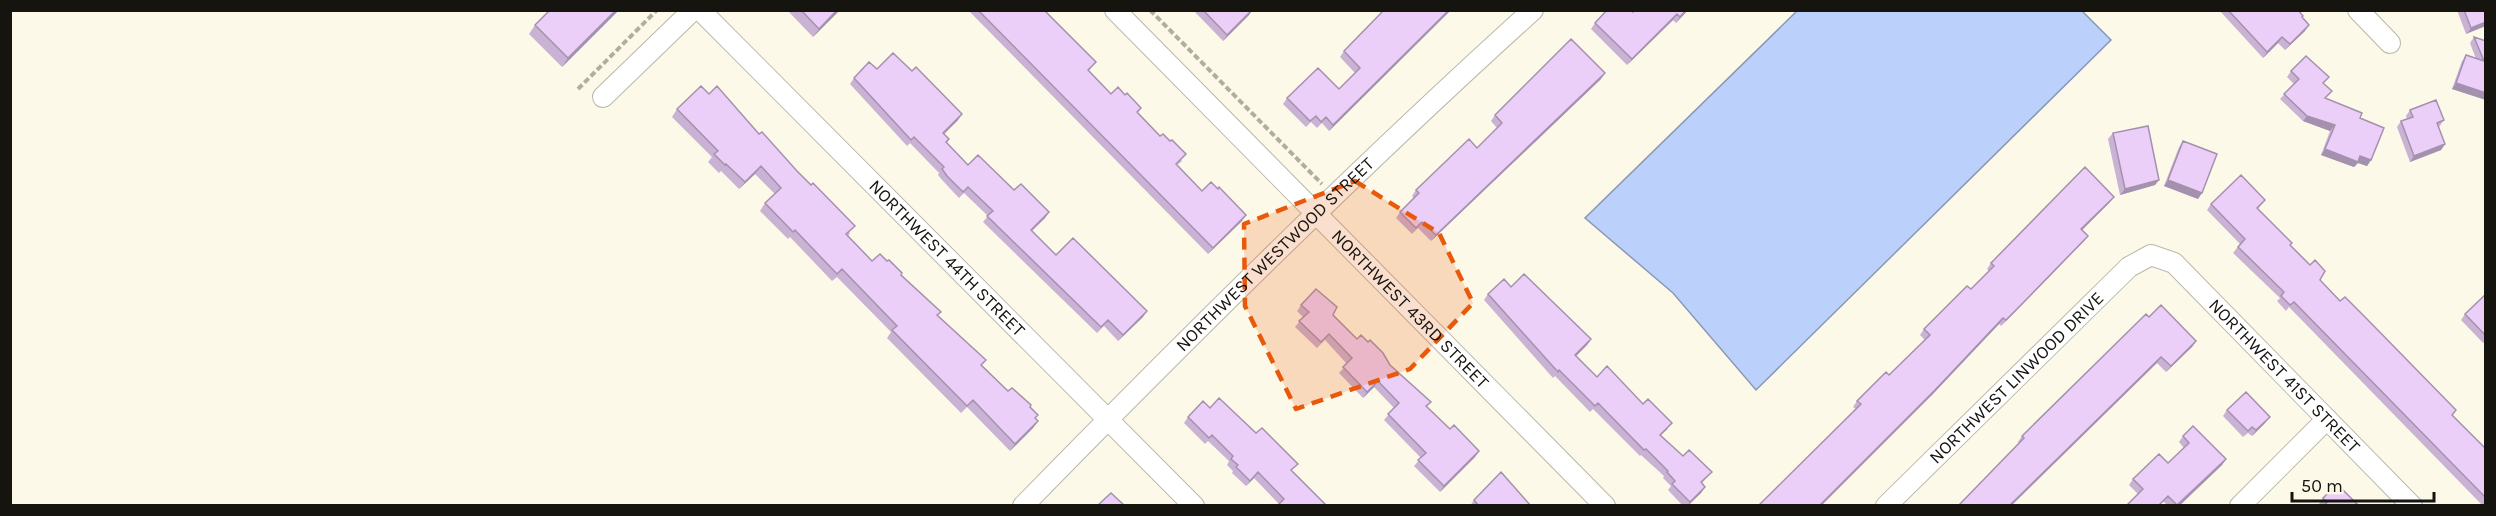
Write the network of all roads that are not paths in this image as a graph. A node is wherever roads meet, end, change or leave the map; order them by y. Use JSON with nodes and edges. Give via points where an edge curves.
{"nodes":[{"id":1,"x":693,"y":10,"type":"edge"},
{"id":2,"x":700,"y":10,"type":"edge"},
{"id":3,"x":1115,"y":10,"type":"edge"},
{"id":4,"x":1533,"y":10,"type":"edge"},
{"id":5,"x":2358,"y":10,"type":"edge"},
{"id":6,"x":2390,"y":44,"type":"dead end"},
{"id":7,"x":603,"y":97,"type":"dead end"},
{"id":8,"x":1316,"y":213,"type":"junction"},
{"id":9,"x":2151,"y":255,"type":"joint"},
{"id":10,"x":1108,"y":419,"type":"junction"},
{"id":11,"x":2327,"y":419,"type":"junction"},
{"id":12,"x":1023,"y":506,"type":"edge"},
{"id":13,"x":1194,"y":506,"type":"edge"},
{"id":14,"x":1605,"y":506,"type":"edge"},
{"id":15,"x":1886,"y":506,"type":"edge"},
{"id":16,"x":2240,"y":506,"type":"edge"},
{"id":17,"x":2412,"y":506,"type":"edge"}],
"edges":[{"from":1,"to":7,"type":"street"},
{"from":2,"to":10,"type":"street","name":"NORTHWEST 44TH STREET"},
{"from":3,"to":8,"type":"street","name":"NORTHWEST 43RD STREET"},
{"from":4,"to":8,"type":"street","name":"NORTHWEST WESTWOOD STREET"},
{"from":5,"to":6,"type":"street"},
{"from":8,"to":10,"type":"street","name":"NORTHWEST WESTWOOD STREET"},
{"from":8,"to":14,"type":"street","name":"NORTHWEST 43RD STREET"},
{"from":9,"to":11,"type":"street","name":"NORTHWEST 41ST STREET","via":[[2175,263]]},
{"from":9,"to":15,"type":"street","name":"NORTHWEST LINWOOD DRIVE","via":[[2129,267]]},
{"from":10,"to":12,"type":"street","name":"NORTHWEST WESTWOOD STREET"},
{"from":10,"to":13,"type":"street","name":"NORTHWEST 44TH STREET"},
{"from":11,"to":16,"type":"street"},
{"from":11,"to":17,"type":"street","name":"NORTHWEST 41ST STREET"}]}
